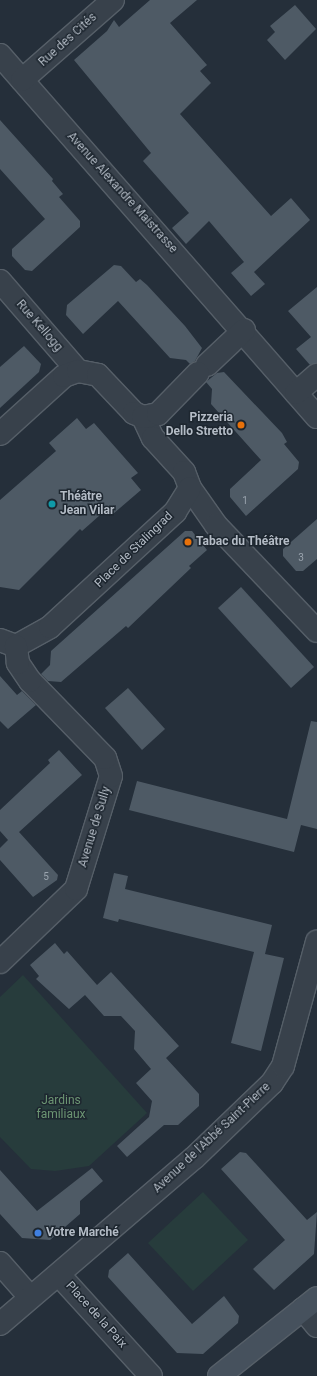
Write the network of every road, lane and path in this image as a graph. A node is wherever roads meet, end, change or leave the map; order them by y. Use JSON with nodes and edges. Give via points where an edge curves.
{"nodes":[{"id":1,"x":113,"y":0,"type":"edge"},
{"id":2,"x":0,"y":55,"type":"edge"},
{"id":3,"x":22,"y":80,"type":"junction"},
{"id":4,"x":0,"y":281,"type":"edge"},
{"id":5,"x":244,"y":330,"type":"junction"},
{"id":6,"x":78,"y":371,"type":"junction"},
{"id":7,"x":317,"y":375,"type":"edge"},
{"id":8,"x":296,"y":393,"type":"junction"},
{"id":9,"x":317,"y":417,"type":"edge"},
{"id":10,"x":143,"y":418,"type":"junction"},
{"id":11,"x":0,"y":434,"type":"edge"},
{"id":12,"x":190,"y":488,"type":"junction"},
{"id":13,"x":317,"y":631,"type":"edge"},
{"id":14,"x":8,"y":643,"type":"edge"},
{"id":15,"x":317,"y":942,"type":"edge"},
{"id":16,"x":0,"y":962,"type":"edge"},
{"id":17,"x":0,"y":1263,"type":"edge"},
{"id":18,"x":60,"y":1276,"type":"junction"},
{"id":19,"x":30,"y":1297,"type":"junction"},
{"id":20,"x":310,"y":1304,"type":"edge"},
{"id":21,"x":0,"y":1324,"type":"edge"},
{"id":22,"x":317,"y":1326,"type":"edge"},
{"id":23,"x":151,"y":1376,"type":"edge"},
{"id":24,"x":219,"y":1376,"type":"edge"}],
"edges":[{"from":1,"to":3,"type":"street","name":"Rue des Cités"},
{"from":2,"to":3,"type":"street","name":"Avenue Alexandre Maistrasse"},
{"from":3,"to":5,"type":"street","name":"Avenue Alexandre Maistrasse"},
{"from":4,"to":6,"type":"street","name":"Rue Kellogg"},
{"from":5,"to":8,"type":"street","name":"Avenue Alexandre Maistrasse"},
{"from":5,"to":10,"type":"street","via":[[158,414]]},
{"from":6,"to":10,"type":"street","via":[[98,375],[134,413]]},
{"from":6,"to":11,"type":"street","via":[[64,376]]},
{"from":7,"to":8,"type":"street"},
{"from":8,"to":9,"type":"street","name":"Avenue Alexandre Maistrasse"},
{"from":10,"to":12,"type":"street","via":[[152,438],[184,472]]},
{"from":12,"to":13,"type":"street","via":[[216,524]]},
{"from":12,"to":14,"type":"street","name":"Place de Stalingrad","via":[[175,512],[50,627]]},
{"from":14,"to":16,"type":"street","name":"Avenue de Sully","via":[[30,681],[105,758],[111,776],[76,889]]},
{"from":15,"to":18,"type":"street","name":"Avenue de l'Abbé Saint-Pierre","via":[[283,1066],[272,1083],[194,1158]]},
{"from":17,"to":19,"type":"street"},
{"from":18,"to":19,"type":"street","name":"Place de la Paix"},
{"from":18,"to":23,"type":"street","name":"Place de la Paix"},
{"from":19,"to":21,"type":"street","name":"Place de la Paix"},
{"from":20,"to":22,"type":"street"},
{"from":20,"to":24,"type":"main road"}]}
